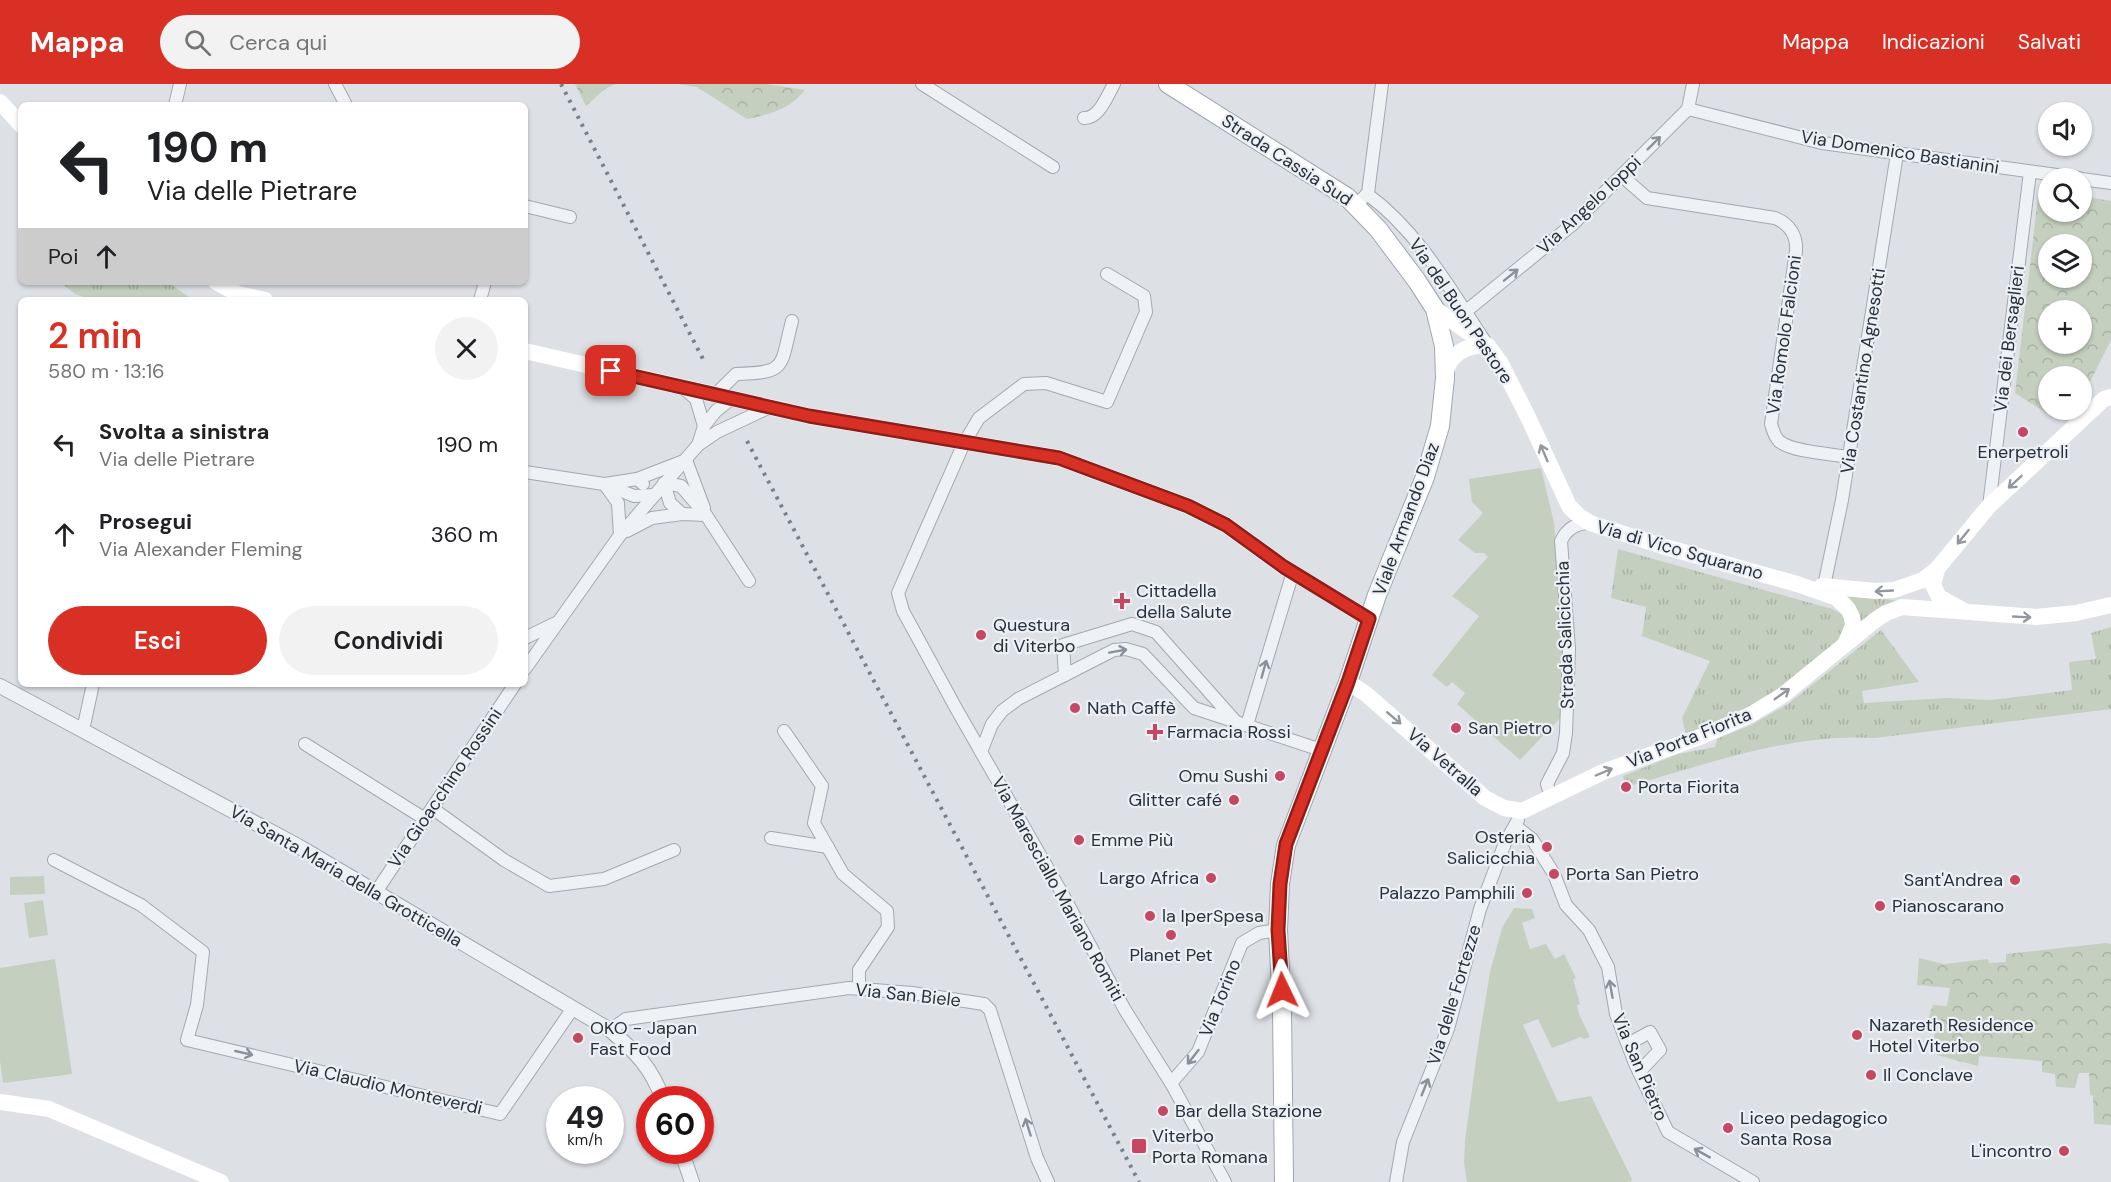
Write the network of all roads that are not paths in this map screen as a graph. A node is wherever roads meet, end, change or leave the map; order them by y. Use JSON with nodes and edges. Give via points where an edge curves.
{"nodes":[{"id":1,"x":180,"y":84,"type":"edge"},
{"id":2,"x":335,"y":84,"type":"edge"},
{"id":3,"x":922,"y":84,"type":"edge"},
{"id":4,"x":1114,"y":84,"type":"edge"},
{"id":5,"x":1168,"y":84,"type":"edge"},
{"id":6,"x":1382,"y":84,"type":"edge"},
{"id":7,"x":1693,"y":84,"type":"edge"},
{"id":8,"x":0,"y":102,"type":"edge"},
{"id":9,"x":177,"y":102,"type":"edge"},
{"id":10,"x":344,"y":102,"type":"edge"},
{"id":11,"x":1688,"y":110,"type":"junction"},
{"id":12,"x":1084,"y":118,"type":"dead end"},
{"id":13,"x":18,"y":122,"type":"edge"},
{"id":14,"x":1896,"y":154,"type":"junction"},
{"id":15,"x":1053,"y":166,"type":"dead end"},
{"id":16,"x":2030,"y":172,"type":"junction"},
{"id":17,"x":2038,"y":173,"type":"edge"},
{"id":18,"x":1622,"y":176,"type":"junction"},
{"id":19,"x":2092,"y":181,"type":"edge"},
{"id":20,"x":2111,"y":183,"type":"edge"},
{"id":21,"x":1361,"y":200,"type":"junction"},
{"id":22,"x":528,"y":207,"type":"edge"},
{"id":23,"x":570,"y":217,"type":"dead end"},
{"id":24,"x":1107,"y":274,"type":"dead end"},
{"id":25,"x":222,"y":285,"type":"edge"},
{"id":26,"x":252,"y":297,"type":"edge"},
{"id":27,"x":1435,"y":309,"type":"junction"},
{"id":28,"x":1465,"y":312,"type":"junction"},
{"id":29,"x":792,"y":321,"type":"dead end"},
{"id":30,"x":1488,"y":346,"type":"junction"},
{"id":31,"x":528,"y":352,"type":"edge"},
{"id":32,"x":1445,"y":378,"type":"junction"},
{"id":33,"x":678,"y":386,"type":"junction"},
{"id":34,"x":2109,"y":394,"type":"edge"},
{"id":35,"x":715,"y":395,"type":"junction"},
{"id":36,"x":731,"y":399,"type":"junction"},
{"id":37,"x":768,"y":408,"type":"junction"},
{"id":38,"x":704,"y":426,"type":"junction"},
{"id":39,"x":717,"y":432,"type":"junction"},
{"id":40,"x":964,"y":443,"type":"junction"},
{"id":41,"x":698,"y":445,"type":"junction"},
{"id":42,"x":1849,"y":457,"type":"junction"},
{"id":43,"x":686,"y":460,"type":"junction"},
{"id":44,"x":528,"y":472,"type":"edge"},
{"id":45,"x":637,"y":479,"type":"junction"},
{"id":46,"x":664,"y":483,"type":"junction"},
{"id":47,"x":604,"y":484,"type":"junction"},
{"id":48,"x":654,"y":495,"type":"junction"},
{"id":49,"x":1569,"y":506,"type":"joint"},
{"id":50,"x":1989,"y":506,"type":"junction"},
{"id":51,"x":682,"y":514,"type":"junction"},
{"id":52,"x":706,"y":515,"type":"junction"},
{"id":53,"x":1590,"y":523,"type":"junction"},
{"id":54,"x":620,"y":535,"type":"junction"},
{"id":55,"x":1937,"y":569,"type":"junction"},
{"id":56,"x":1293,"y":572,"type":"junction"},
{"id":57,"x":749,"y":581,"type":"dead end"},
{"id":58,"x":1797,"y":584,"type":"junction"},
{"id":59,"x":1824,"y":586,"type":"junction"},
{"id":60,"x":2111,"y":605,"type":"edge"},
{"id":61,"x":1964,"y":611,"type":"junction"},
{"id":62,"x":1369,"y":619,"type":"junction"},
{"id":63,"x":1846,"y":643,"type":"junction"},
{"id":64,"x":529,"y":644,"type":"edge"},
{"id":65,"x":1065,"y":675,"type":"junction"},
{"id":66,"x":1348,"y":682,"type":"junction"},
{"id":67,"x":0,"y":686,"type":"edge"},
{"id":68,"x":92,"y":687,"type":"edge"},
{"id":69,"x":513,"y":687,"type":"edge"},
{"id":70,"x":1242,"y":724,"type":"junction"},
{"id":71,"x":83,"y":730,"type":"junction"},
{"id":72,"x":784,"y":731,"type":"dead end"},
{"id":73,"x":306,"y":744,"type":"dead end"},
{"id":74,"x":1321,"y":750,"type":"junction"},
{"id":75,"x":981,"y":752,"type":"junction"},
{"id":76,"x":1551,"y":797,"type":"junction"},
{"id":77,"x":432,"y":808,"type":"junction"},
{"id":78,"x":1518,"y":818,"type":"junction"},
{"id":79,"x":424,"y":819,"type":"junction"},
{"id":80,"x":771,"y":838,"type":"dead end"},
{"id":81,"x":828,"y":848,"type":"junction"},
{"id":82,"x":674,"y":850,"type":"dead end"},
{"id":83,"x":54,"y":860,"type":"dead end"},
{"id":84,"x":376,"y":892,"type":"junction"},
{"id":85,"x":1278,"y":930,"type":"junction"},
{"id":86,"x":859,"y":988,"type":"junction"},
{"id":87,"x":573,"y":1008,"type":"junction"},
{"id":88,"x":610,"y":1030,"type":"junction"},
{"id":89,"x":1628,"y":1044,"type":"junction"},
{"id":90,"x":1639,"y":1072,"type":"junction"},
{"id":91,"x":1171,"y":1083,"type":"junction"},
{"id":92,"x":658,"y":1086,"type":"edge"},
{"id":93,"x":0,"y":1102,"type":"edge"},
{"id":94,"x":686,"y":1164,"type":"edge"},
{"id":95,"x":221,"y":1182,"type":"edge"},
{"id":96,"x":692,"y":1182,"type":"edge"},
{"id":97,"x":1048,"y":1182,"type":"edge"},
{"id":98,"x":1225,"y":1182,"type":"edge"},
{"id":99,"x":1284,"y":1182,"type":"edge"},
{"id":100,"x":1395,"y":1182,"type":"edge"},
{"id":101,"x":1753,"y":1182,"type":"edge"}],
"edges":[{"from":1,"to":9,"type":"street"},
{"from":2,"to":10,"type":"street"},
{"from":3,"to":15,"type":"street"},
{"from":4,"to":12,"type":"street","via":[[1096,114]]},
{"from":5,"to":21,"type":"main road","name":"Strada Cassia Sud","via":[[1347,197]]},
{"from":6,"to":21,"type":"street","via":[[1368,193]]},
{"from":7,"to":11,"type":"street"},
{"from":8,"to":13,"type":"main road"},
{"from":11,"to":14,"type":"street","name":"Via Domenico Bastianini","via":[[1822,143]]},
{"from":18,"to":11,"type":"street","name":"Via Angelo Ioppi","one_way":true},
{"from":14,"to":16,"type":"street","name":"Via Domenico Bastianini"},
{"from":14,"to":42,"type":"street","name":"Via Costantino Agnesotti"},
{"from":16,"to":17,"type":"street","name":"Via Domenico Bastianini"},
{"from":16,"to":50,"type":"street","name":"Via dei Bersaglieri"},
{"from":28,"to":18,"type":"street","name":"Via Angelo Ioppi","one_way":true,"via":[[1573,224]]},
{"from":18,"to":42,"type":"street","name":"Via Romolo Falcioni","via":[[1647,198],[1775,218],[1791,230],[1796,251],[1771,424],[1773,433],[1780,443],[1790,447]]},
{"from":19,"to":20,"type":"street","name":"Via Domenico Bastianini"},
{"from":21,"to":27,"type":"main road","name":"Strada Cassia Sud"},
{"from":21,"to":28,"type":"street","name":"Via del Buon Pastore","via":[[1407,231]]},
{"from":22,"to":23,"type":"street"},
{"from":24,"to":40,"type":"street","via":[[1144,296],[1146,312],[1107,402],[1046,383],[1024,384],[979,417]]},
{"from":25,"to":26,"type":"main road"},
{"from":27,"to":30,"type":"main road"},
{"from":27,"to":32,"type":"main road","name":"Viale Armando Diaz","via":[[1444,346]]},
{"from":28,"to":30,"type":"street","name":"Via del Buon Pastore"},
{"from":29,"to":35,"type":"street","via":[[776,369],[762,374],[736,374]]},
{"from":30,"to":32,"type":"main road","via":[[1471,346],[1457,353]]},
{"from":49,"to":30,"type":"main road","name":"Via del Buon Pastore","one_way":true,"via":[[1528,417]]},
{"from":31,"to":33,"type":"main road"},
{"from":32,"to":62,"type":"main road","name":"Viale Armando Diaz","via":[[1433,453]]},
{"from":33,"to":35,"type":"main road"},
{"from":33,"to":38,"type":"street","via":[[696,399]]},
{"from":34,"to":50,"type":"main road","one_way":true},
{"from":35,"to":36,"type":"main road"},
{"from":36,"to":37,"type":"main road"},
{"from":36,"to":38,"type":"street"},
{"from":36,"to":39,"type":"street","via":[[726,420]]},
{"from":37,"to":39,"type":"street"},
{"from":37,"to":40,"type":"main road"},
{"from":38,"to":41,"type":"street"},
{"from":39,"to":41,"type":"street"},
{"from":40,"to":56,"type":"main road","via":[[1059,458],[1188,506],[1226,525]]},
{"from":40,"to":75,"type":"street","name":"Via Maresciallo Mariano Romiti","via":[[898,593],[903,611]]},
{"from":41,"to":43,"type":"street"},
{"from":42,"to":59,"type":"street","name":"Via Costantino Agnesotti"},
{"from":43,"to":45,"type":"street"},
{"from":43,"to":46,"type":"street"},
{"from":43,"to":52,"type":"street"},
{"from":44,"to":47,"type":"street"},
{"from":45,"to":47,"type":"street"},
{"from":45,"to":48,"type":"street"},
{"from":46,"to":48,"type":"street"},
{"from":46,"to":51,"type":"street","via":[[670,503]]},
{"from":46,"to":52,"type":"street","via":[[681,486]]},
{"from":47,"to":48,"type":"street","via":[[634,496]]},
{"from":47,"to":54,"type":"street","via":[[618,503]]},
{"from":48,"to":54,"type":"street"},
{"from":49,"to":53,"type":"main road","name":"Via di Vico Squarano"},
{"from":50,"to":55,"type":"main road","one_way":true},
{"from":51,"to":52,"type":"street"},
{"from":51,"to":54,"type":"street","via":[[652,518]]},
{"from":52,"to":57,"type":"street"},
{"from":53,"to":58,"type":"main road","name":"Via di Vico Squarano"},
{"from":53,"to":76,"type":"street","name":"Strada Salicicchia","via":[[1572,527],[1562,541],[1569,648],[1566,734],[1563,753],[1547,784]]},
{"from":54,"to":64,"type":"street","via":[[557,622]]},
{"from":55,"to":59,"type":"main road","one_way":true,"via":[[1923,580],[1894,590]]},
{"from":55,"to":61,"type":"main road","via":[[1933,585],[1939,597]]},
{"from":56,"to":62,"type":"main road"},
{"from":70,"to":56,"type":"street","one_way":true},
{"from":58,"to":59,"type":"main road"},
{"from":58,"to":63,"type":"main road","via":[[1837,598],[1848,609],[1853,626]]},
{"from":61,"to":60,"type":"main road","one_way":true,"via":[[2036,617],[2076,614]]},
{"from":61,"to":63,"type":"main road","name":"Via Porta Fiorita","via":[[1902,607],[1886,613]]},
{"from":62,"to":66,"type":"main road","name":"Viale Armando Diaz"},
{"from":76,"to":63,"type":"main road","name":"Via Porta Fiorita","one_way":true,"via":[[1603,772],[1750,715],[1783,695]]},
{"from":65,"to":70,"type":"street","one_way":true,"via":[[1126,649],[1143,654],[1194,708]]},
{"from":65,"to":70,"type":"street","via":[[1063,645],[1131,624],[1156,632]]},
{"from":65,"to":75,"type":"street","via":[[1002,711]]},
{"from":66,"to":74,"type":"main road","name":"Viale Armando Diaz"},
{"from":66,"to":78,"type":"main road","name":"Via Vetralla","one_way":true,"via":[[1485,798]]},
{"from":67,"to":71,"type":"street","name":"Via Santa Maria della Grotticella"},
{"from":68,"to":71,"type":"street"},
{"from":69,"to":77,"type":"street","name":"Via Gioacchino Rossini"},
{"from":70,"to":74,"type":"street"},
{"from":71,"to":84,"type":"street","name":"Via Santa Maria della Grotticella"},
{"from":72,"to":81,"type":"street","via":[[822,786],[814,823]]},
{"from":73,"to":79,"type":"street"},
{"from":74,"to":85,"type":"main road","name":"Viale Armando Diaz","via":[[1286,844]]},
{"from":75,"to":91,"type":"street","name":"Via Maresciallo Mariano Romiti","via":[[1125,1010]]},
{"from":76,"to":78,"type":"main road"},
{"from":77,"to":79,"type":"street","name":"Via Gioacchino Rossini"},
{"from":77,"to":82,"type":"street","via":[[504,860],[549,886],[604,879]]},
{"from":89,"to":78,"type":"street","name":"Via San Pietro","one_way":true,"via":[[1616,1014],[1608,968],[1589,930],[1566,905],[1554,874]]},
{"from":100,"to":78,"type":"street","name":"Via delle Fortezze","one_way":true,"via":[[1403,1142],[1448,1029],[1480,909]]},
{"from":79,"to":84,"type":"street","name":"Via Gioacchino Rossini"},
{"from":80,"to":81,"type":"street"},
{"from":81,"to":86,"type":"street","via":[[843,874],[887,911],[888,927],[859,970]]},
{"from":83,"to":87,"type":"street","name":"Via Claudio Monteverdi","one_way":true,"via":[[141,905],[203,952],[197,1005],[187,1040],[500,1114]]},
{"from":84,"to":87,"type":"street","name":"Via Santa Maria della Grotticella"},
{"from":85,"to":91,"type":"street","name":"Via Torino","one_way":true,"via":[[1259,933],[1242,943],[1198,1052]]},
{"from":85,"to":99,"type":"main road","name":"Viale Armando Diaz"},
{"from":86,"to":88,"type":"street","name":"Via San Biele","via":[[626,1020]]},
{"from":97,"to":86,"type":"street","name":"Via San Biele","one_way":true,"via":[[990,1010],[984,1004]]},
{"from":87,"to":88,"type":"street","name":"Via Santa Maria della Grotticella"},
{"from":88,"to":92,"type":"street","name":"Via Santa Maria della Grotticella","via":[[634,1050]]},
{"from":89,"to":90,"type":"street","name":"Via San Pietro"},
{"from":89,"to":90,"type":"street","via":[[1650,1032],[1660,1050]]},
{"from":101,"to":90,"type":"street","name":"Via San Pietro","one_way":true,"via":[[1668,1132]]},
{"from":91,"to":98,"type":"street","name":"Via Maresciallo Mariano Romiti"},
{"from":93,"to":95,"type":"main road","via":[[49,1109]]},
{"from":94,"to":96,"type":"street"}]}
